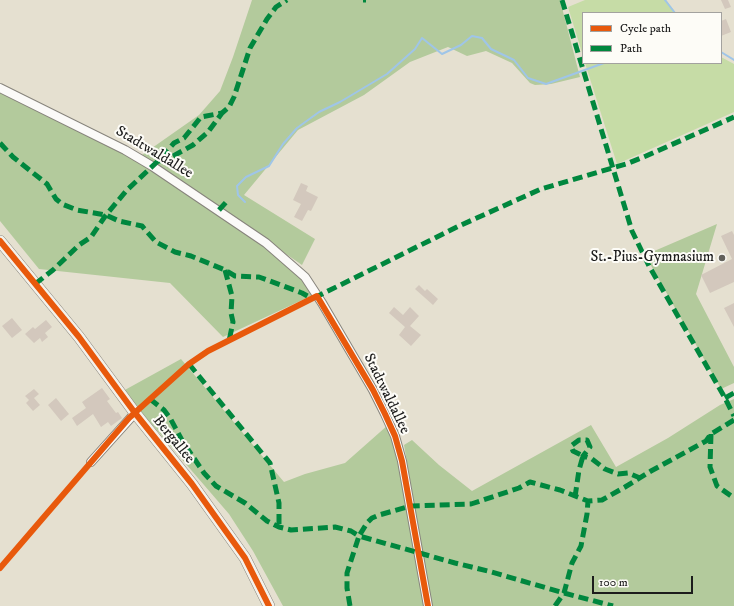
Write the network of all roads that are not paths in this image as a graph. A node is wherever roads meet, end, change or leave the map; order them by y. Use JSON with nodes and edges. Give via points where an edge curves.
{"nodes":[{"id":1,"x":0,"y":88,"type":"edge"},
{"id":2,"x":0,"y":242,"type":"edge"},
{"id":3,"x":135,"y":413,"type":"junction"},
{"id":4,"x":91,"y":462,"type":"dead end"},
{"id":5,"x":270,"y":606,"type":"edge"},
{"id":6,"x":428,"y":606,"type":"edge"}],
"edges":[{"from":1,"to":6,"type":"street","name":"Stadtwaldallee","via":[[152,166],[266,243],[305,277],[369,383],[395,436],[402,461]]},
{"from":2,"to":3,"type":"street","name":"Bergallee","via":[[79,337]]},
{"from":3,"to":4,"type":"street"},
{"from":3,"to":5,"type":"street","name":"Bergallee","via":[[220,522],[244,558]]}]}
